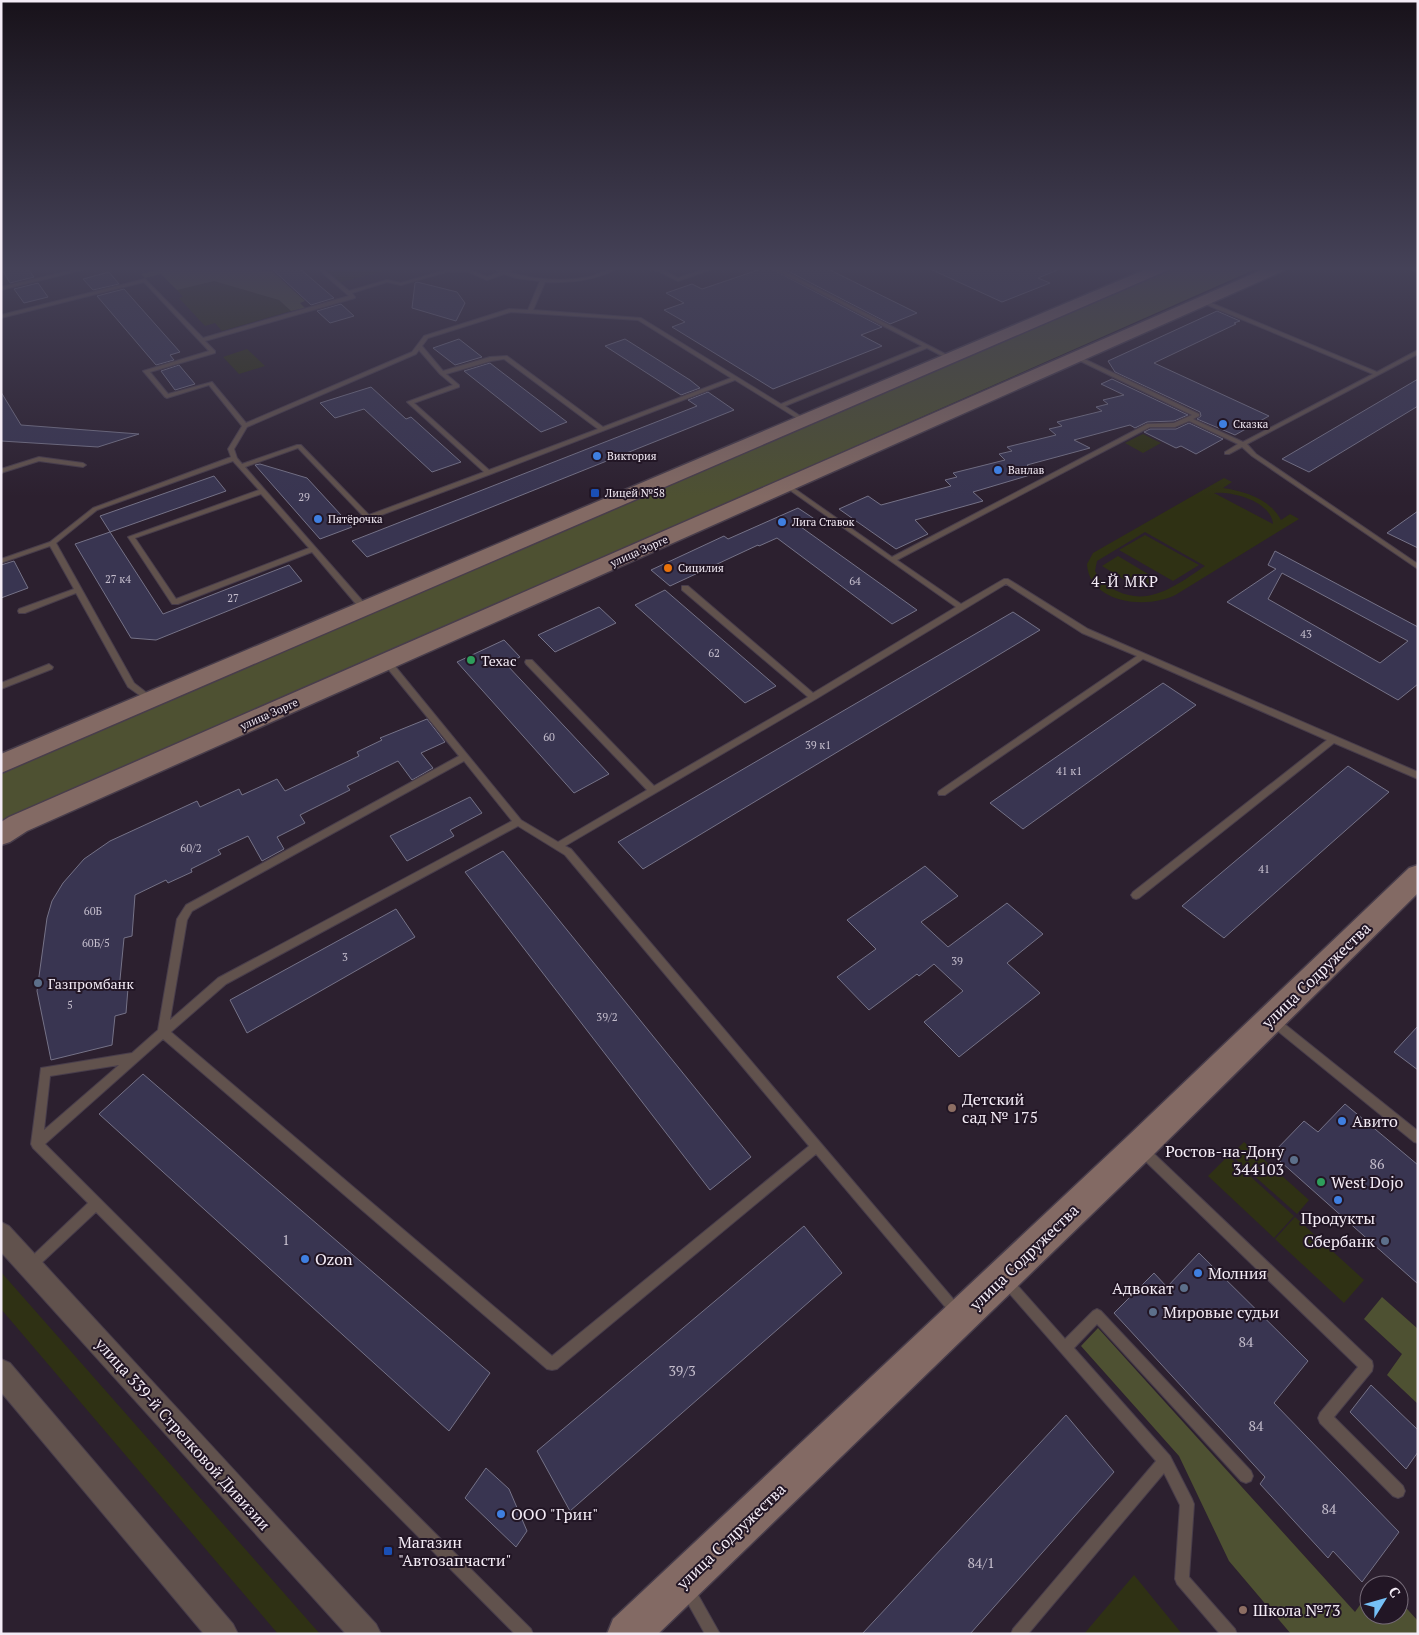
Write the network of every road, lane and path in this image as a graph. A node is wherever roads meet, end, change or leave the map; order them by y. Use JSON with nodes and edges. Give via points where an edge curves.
{"nodes":[{"id":1,"x":206,"y":344,"type":"edge"},
{"id":2,"x":682,"y":344,"type":"edge"},
{"id":3,"x":924,"y":344,"type":"edge"},
{"id":4,"x":982,"y":344,"type":"edge"},
{"id":5,"x":1105,"y":344,"type":"edge"},
{"id":6,"x":1306,"y":344,"type":"edge"},
{"id":7,"x":419,"y":346,"type":"joint"},
{"id":8,"x":927,"y":346,"type":"junction"},
{"id":9,"x":1418,"y":352,"type":"edge"},
{"id":10,"x":1076,"y":357,"type":"junction"},
{"id":11,"x":950,"y":358,"type":"junction"},
{"id":12,"x":442,"y":373,"type":"junction"},
{"id":13,"x":1378,"y":374,"type":"junction"},
{"id":14,"x":736,"y":378,"type":"junction"},
{"id":15,"x":781,"y":406,"type":"junction"},
{"id":16,"x":1189,"y":419,"type":"junction"},
{"id":17,"x":803,"y":420,"type":"junction"},
{"id":18,"x":245,"y":426,"type":"junction"},
{"id":19,"x":602,"y":430,"type":"junction"},
{"id":20,"x":1243,"y":444,"type":"junction"},
{"id":21,"x":1228,"y":453,"type":"dead end"},
{"id":22,"x":234,"y":458,"type":"junction"},
{"id":23,"x":83,"y":464,"type":"dead end"},
{"id":24,"x":242,"y":466,"type":"junction"},
{"id":25,"x":1,"y":471,"type":"edge"},
{"id":26,"x":489,"y":473,"type":"junction"},
{"id":27,"x":786,"y":486,"type":"junction"},
{"id":28,"x":262,"y":491,"type":"junction"},
{"id":29,"x":52,"y":543,"type":"junction"},
{"id":30,"x":313,"y":549,"type":"junction"},
{"id":31,"x":892,"y":560,"type":"junction"},
{"id":32,"x":1,"y":561,"type":"edge"},
{"id":33,"x":1418,"y":567,"type":"edge"},
{"id":34,"x":685,"y":588,"type":"dead end"},
{"id":35,"x":78,"y":590,"type":"junction"},
{"id":36,"x":961,"y":607,"type":"junction"},
{"id":37,"x":364,"y":608,"type":"junction"},
{"id":38,"x":22,"y":611,"type":"dead end"},
{"id":39,"x":1141,"y":657,"type":"junction"},
{"id":40,"x":387,"y":662,"type":"junction"},
{"id":41,"x":529,"y":662,"type":"dead end"},
{"id":42,"x":49,"y":667,"type":"dead end"},
{"id":43,"x":1,"y":686,"type":"edge"},
{"id":44,"x":813,"y":697,"type":"junction"},
{"id":45,"x":152,"y":700,"type":"junction"},
{"id":46,"x":1332,"y":739,"type":"junction"},
{"id":47,"x":465,"y":757,"type":"junction"},
{"id":48,"x":1,"y":764,"type":"edge"},
{"id":49,"x":1418,"y":776,"type":"edge"},
{"id":50,"x":652,"y":790,"type":"junction"},
{"id":51,"x":942,"y":794,"type":"dead end"},
{"id":52,"x":518,"y":822,"type":"junction"},
{"id":53,"x":1,"y":835,"type":"edge"},
{"id":54,"x":558,"y":846,"type":"junction"},
{"id":55,"x":1418,"y":876,"type":"edge"},
{"id":56,"x":1136,"y":895,"type":"dead end"},
{"id":57,"x":1270,"y":1020,"type":"junction"},
{"id":58,"x":163,"y":1032,"type":"junction"},
{"id":59,"x":136,"y":1057,"type":"junction"},
{"id":60,"x":1418,"y":1138,"type":"edge"},
{"id":61,"x":37,"y":1144,"type":"junction"},
{"id":62,"x":816,"y":1147,"type":"junction"},
{"id":63,"x":1139,"y":1147,"type":"junction"},
{"id":64,"x":96,"y":1204,"type":"junction"},
{"id":65,"x":1,"y":1234,"type":"edge"},
{"id":66,"x":30,"y":1266,"type":"junction"},
{"id":67,"x":1002,"y":1277,"type":"junction"},
{"id":68,"x":961,"y":1317,"type":"junction"},
{"id":69,"x":1065,"y":1348,"type":"junction"},
{"id":70,"x":1,"y":1372,"type":"edge"},
{"id":71,"x":1165,"y":1461,"type":"junction"},
{"id":72,"x":1246,"y":1476,"type":"dead end"},
{"id":73,"x":1398,"y":1491,"type":"dead end"},
{"id":74,"x":683,"y":1581,"type":"junction"},
{"id":75,"x":223,"y":1634,"type":"edge"},
{"id":76,"x":366,"y":1634,"type":"edge"},
{"id":77,"x":526,"y":1634,"type":"edge"},
{"id":78,"x":628,"y":1634,"type":"edge"},
{"id":79,"x":713,"y":1634,"type":"edge"},
{"id":80,"x":1018,"y":1634,"type":"edge"},
{"id":81,"x":1230,"y":1634,"type":"edge"}],
"edges":[{"from":1,"to":18,"type":"lane","via":[[213,352],[146,371],[167,396],[210,383]]},
{"from":2,"to":14,"type":"lane"},
{"from":3,"to":8,"type":"lane"},
{"from":4,"to":11,"type":"main road"},
{"from":5,"to":10,"type":"main road","name":"улица Зорге"},
{"from":6,"to":13,"type":"lane"},
{"from":7,"to":12,"type":"lane"},
{"from":7,"to":18,"type":"lane","via":[[414,353]]},
{"from":8,"to":11,"type":"lane"},
{"from":8,"to":15,"type":"lane"},
{"from":9,"to":13,"type":"lane"},
{"from":10,"to":16,"type":"lane","via":[[1197,415]]},
{"from":10,"to":27,"type":"main road","name":"улица Зорге"},
{"from":11,"to":17,"type":"main road"},
{"from":12,"to":19,"type":"lane","via":[[490,359],[505,358]]},
{"from":12,"to":26,"type":"lane","via":[[457,386],[410,402]]},
{"from":13,"to":20,"type":"lane"},
{"from":14,"to":15,"type":"lane"},
{"from":14,"to":19,"type":"lane"},
{"from":15,"to":17,"type":"lane"},
{"from":16,"to":20,"type":"lane"},
{"from":16,"to":31,"type":"lane","via":[[1172,426],[1149,425]]},
{"from":17,"to":37,"type":"main road"},
{"from":18,"to":22,"type":"lane","via":[[231,449]]},
{"from":19,"to":26,"type":"lane"},
{"from":20,"to":21,"type":"lane"},
{"from":20,"to":33,"type":"lane","via":[[1254,456]]},
{"from":22,"to":24,"type":"lane"},
{"from":22,"to":29,"type":"lane","via":[[95,509]]},
{"from":23,"to":25,"type":"lane","via":[[39,459]]},
{"from":24,"to":26,"type":"lane","via":[[300,446],[368,518]]},
{"from":24,"to":28,"type":"lane"},
{"from":27,"to":31,"type":"lane"},
{"from":27,"to":40,"type":"main road","name":"улица Зорге"},
{"from":28,"to":30,"type":"lane"},
{"from":28,"to":30,"type":"lane","via":[[131,537],[175,602]]},
{"from":29,"to":32,"type":"lane"},
{"from":29,"to":35,"type":"lane"},
{"from":30,"to":37,"type":"lane"},
{"from":31,"to":36,"type":"lane"},
{"from":34,"to":44,"type":"lane"},
{"from":35,"to":38,"type":"lane"},
{"from":35,"to":45,"type":"lane","via":[[132,685]]},
{"from":36,"to":39,"type":"lane","via":[[1006,581],[1085,631]]},
{"from":36,"to":44,"type":"lane"},
{"from":37,"to":45,"type":"main road"},
{"from":39,"to":46,"type":"lane"},
{"from":39,"to":51,"type":"lane"},
{"from":40,"to":47,"type":"lane"},
{"from":40,"to":53,"type":"main road","name":"улица Зорге","via":[[18,824]]},
{"from":41,"to":50,"type":"lane"},
{"from":42,"to":43,"type":"lane"},
{"from":44,"to":50,"type":"lane"},
{"from":45,"to":48,"type":"main road"},
{"from":46,"to":49,"type":"lane"},
{"from":46,"to":56,"type":"lane"},
{"from":47,"to":52,"type":"lane"},
{"from":47,"to":58,"type":"lane","via":[[189,908],[182,919]]},
{"from":50,"to":54,"type":"lane"},
{"from":52,"to":54,"type":"lane"},
{"from":52,"to":58,"type":"lane","via":[[222,981]]},
{"from":54,"to":62,"type":"lane","via":[[568,852]]},
{"from":55,"to":57,"type":"main road","name":"улица Содружества"},
{"from":57,"to":60,"type":"lane"},
{"from":57,"to":63,"type":"main road","name":"улица Содружества"},
{"from":58,"to":59,"type":"lane"},
{"from":58,"to":62,"type":"lane","via":[[552,1364]]},
{"from":59,"to":61,"type":"lane"},
{"from":59,"to":61,"type":"lane","via":[[45,1072]]},
{"from":61,"to":64,"type":"lane"},
{"from":62,"to":68,"type":"lane"},
{"from":63,"to":67,"type":"main road","name":"улица Содружества"},
{"from":63,"to":73,"type":"lane","via":[[1367,1366],[1325,1418]]},
{"from":64,"to":66,"type":"lane"},
{"from":64,"to":77,"type":"lane"},
{"from":65,"to":66,"type":"street","name":"улица 339-й Стрелковой Дивизии"},
{"from":66,"to":76,"type":"street","name":"улица 339-й Стрелковой Дивизии"},
{"from":67,"to":68,"type":"main road","name":"улица Содружества"},
{"from":67,"to":69,"type":"lane"},
{"from":68,"to":74,"type":"main road","name":"улица Содружества"},
{"from":69,"to":71,"type":"lane"},
{"from":69,"to":72,"type":"lane","via":[[1097,1314]]},
{"from":70,"to":75,"type":"street"},
{"from":71,"to":80,"type":"lane"},
{"from":71,"to":81,"type":"lane","via":[[1187,1504],[1182,1579]]},
{"from":74,"to":78,"type":"main road","name":"улица Содружества"},
{"from":74,"to":79,"type":"lane"}]}
